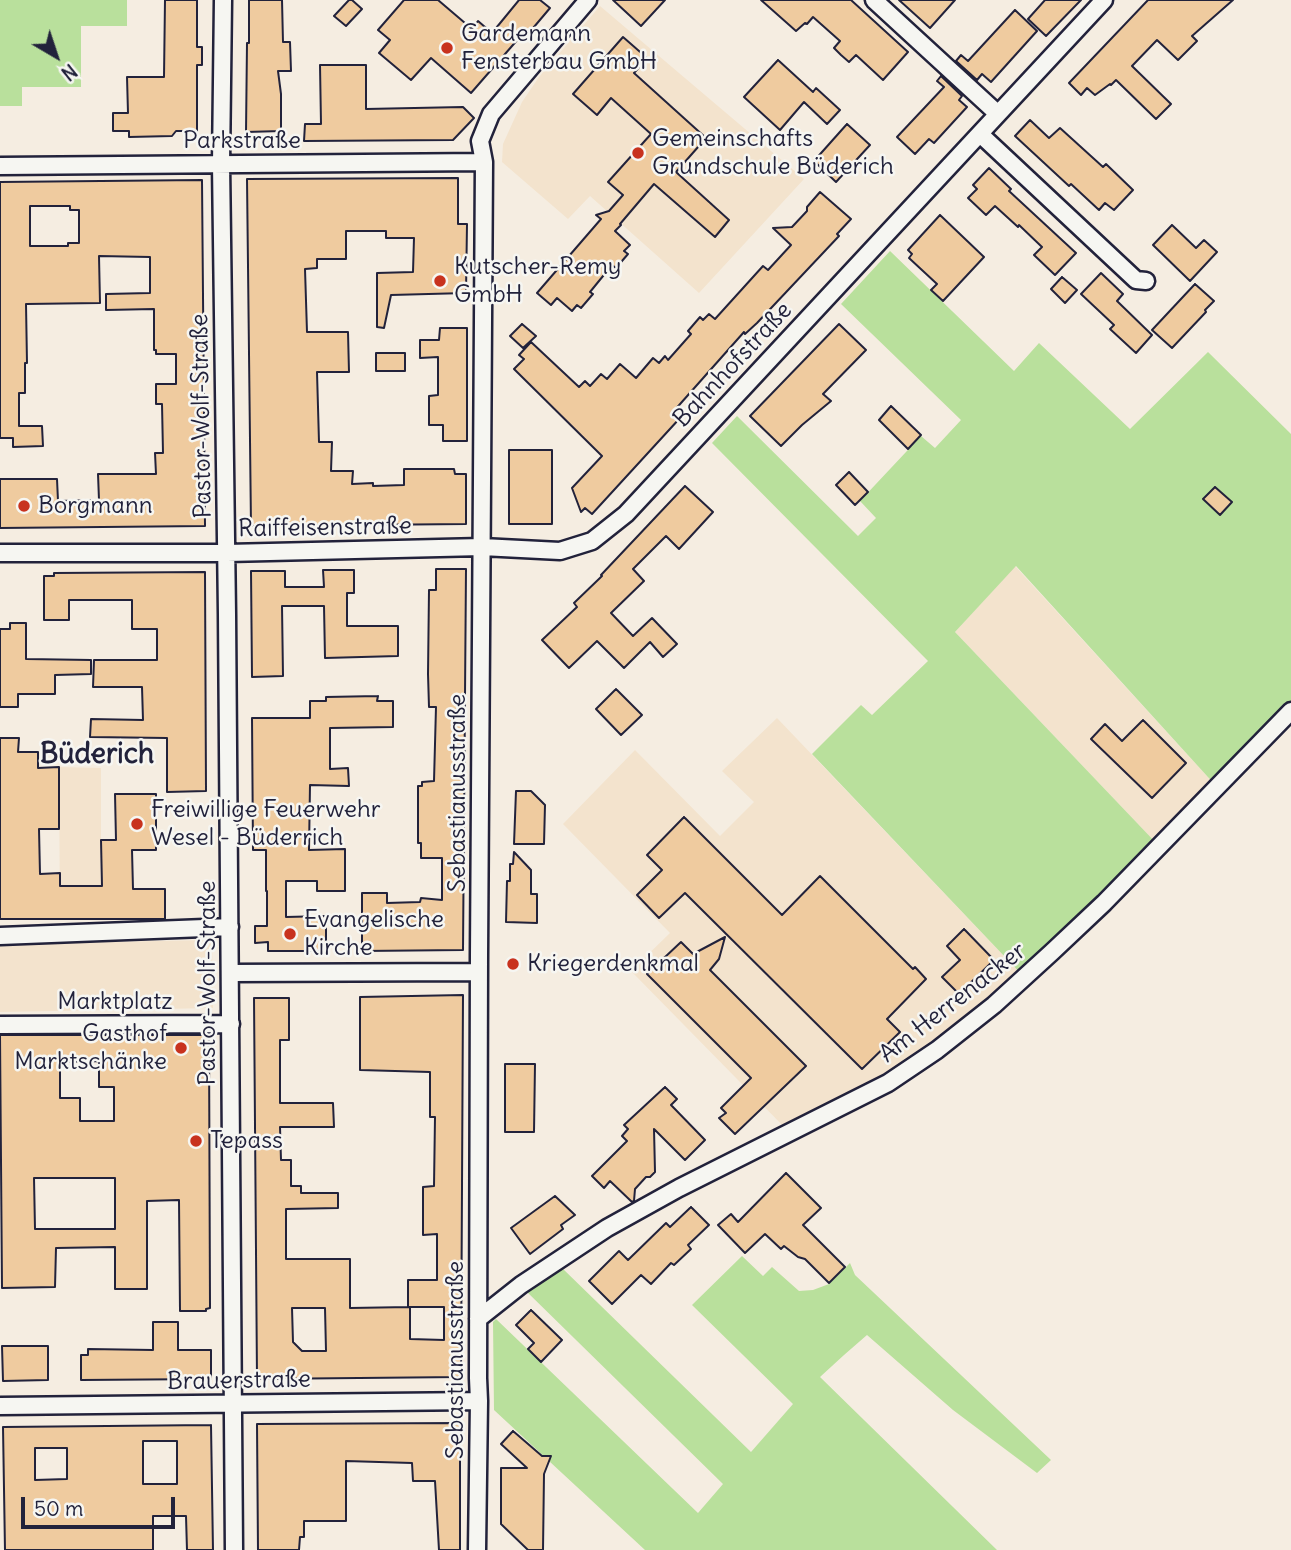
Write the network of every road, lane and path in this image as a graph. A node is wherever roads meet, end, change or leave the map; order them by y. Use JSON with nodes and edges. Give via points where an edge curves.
{"nodes":[{"id":1,"x":223,"y":0,"type":"edge"},
{"id":2,"x":588,"y":0,"type":"edge"},
{"id":3,"x":874,"y":0,"type":"edge"},
{"id":4,"x":1104,"y":0,"type":"edge"},
{"id":5,"x":998,"y":114,"type":"junction"},
{"id":6,"x":980,"y":134,"type":"junction"},
{"id":7,"x":484,"y":162,"type":"junction"},
{"id":8,"x":221,"y":164,"type":"junction"},
{"id":9,"x":0,"y":166,"type":"edge"},
{"id":10,"x":1146,"y":281,"type":"dead end"},
{"id":11,"x":482,"y":547,"type":"junction"},
{"id":12,"x":0,"y":553,"type":"edge"},
{"id":13,"x":227,"y":553,"type":"junction"},
{"id":14,"x":1291,"y":711,"type":"edge"},
{"id":15,"x":230,"y":928,"type":"junction"},
{"id":16,"x":0,"y":936,"type":"edge"},
{"id":17,"x":479,"y":972,"type":"junction"},
{"id":18,"x":230,"y":973,"type":"junction"},
{"id":19,"x":231,"y":1024,"type":"junction"},
{"id":20,"x":0,"y":1025,"type":"edge"},
{"id":21,"x":478,"y":1320,"type":"junction"},
{"id":22,"x":479,"y":1401,"type":"junction"},
{"id":23,"x":233,"y":1403,"type":"junction"},
{"id":24,"x":0,"y":1406,"type":"edge"},
{"id":25,"x":234,"y":1550,"type":"edge"},
{"id":26,"x":477,"y":1550,"type":"edge"}],
"edges":[{"from":1,"to":8,"type":"street","name":"Pastor-Wolf-Straße"},
{"from":2,"to":7,"type":"street","name":"Sebastianusstraße","via":[[491,114],[480,141]]},
{"from":3,"to":5,"type":"street"},
{"from":4,"to":5,"type":"street","name":"Bahnhofstraße"},
{"from":5,"to":6,"type":"street","name":"Bahnhofstraße"},
{"from":6,"to":10,"type":"street","via":[[1136,280]]},
{"from":6,"to":11,"type":"street","name":"Bahnhofstraße","via":[[625,514],[592,541],[560,551]]},
{"from":7,"to":8,"type":"street","name":"Parkstraße"},
{"from":7,"to":11,"type":"street","name":"Sebastianusstraße"},
{"from":8,"to":9,"type":"street","name":"Parkstraße"},
{"from":8,"to":13,"type":"street","name":"Pastor-Wolf-Straße"},
{"from":11,"to":13,"type":"street","name":"Raiffeisenstraße"},
{"from":11,"to":17,"type":"street","name":"Sebastianusstraße"},
{"from":12,"to":13,"type":"street","name":"Raiffeisenstraße"},
{"from":13,"to":15,"type":"street","name":"Pastor-Wolf-Straße"},
{"from":14,"to":21,"type":"street","name":"Am Herrenacker","via":[[1070,936],[937,1050],[888,1083],[607,1228],[521,1285]]},
{"from":15,"to":16,"type":"street"},
{"from":15,"to":18,"type":"street","name":"Pastor-Wolf-Straße"},
{"from":17,"to":18,"type":"street"},
{"from":17,"to":21,"type":"street","name":"Sebastianusstraße"},
{"from":18,"to":19,"type":"street","name":"Pastor-Wolf-Straße"},
{"from":19,"to":20,"type":"street","name":"Marktplatz"},
{"from":19,"to":23,"type":"street","name":"Pastor-Wolf-Straße"},
{"from":21,"to":22,"type":"street","name":"Sebastianusstraße"},
{"from":22,"to":23,"type":"street","name":"Brauerstraße"},
{"from":22,"to":26,"type":"street","name":"Sebastianusstraße"},
{"from":23,"to":24,"type":"street","name":"Brauerstraße"},
{"from":23,"to":25,"type":"street","name":"Pastor-Wolf-Straße"}]}
